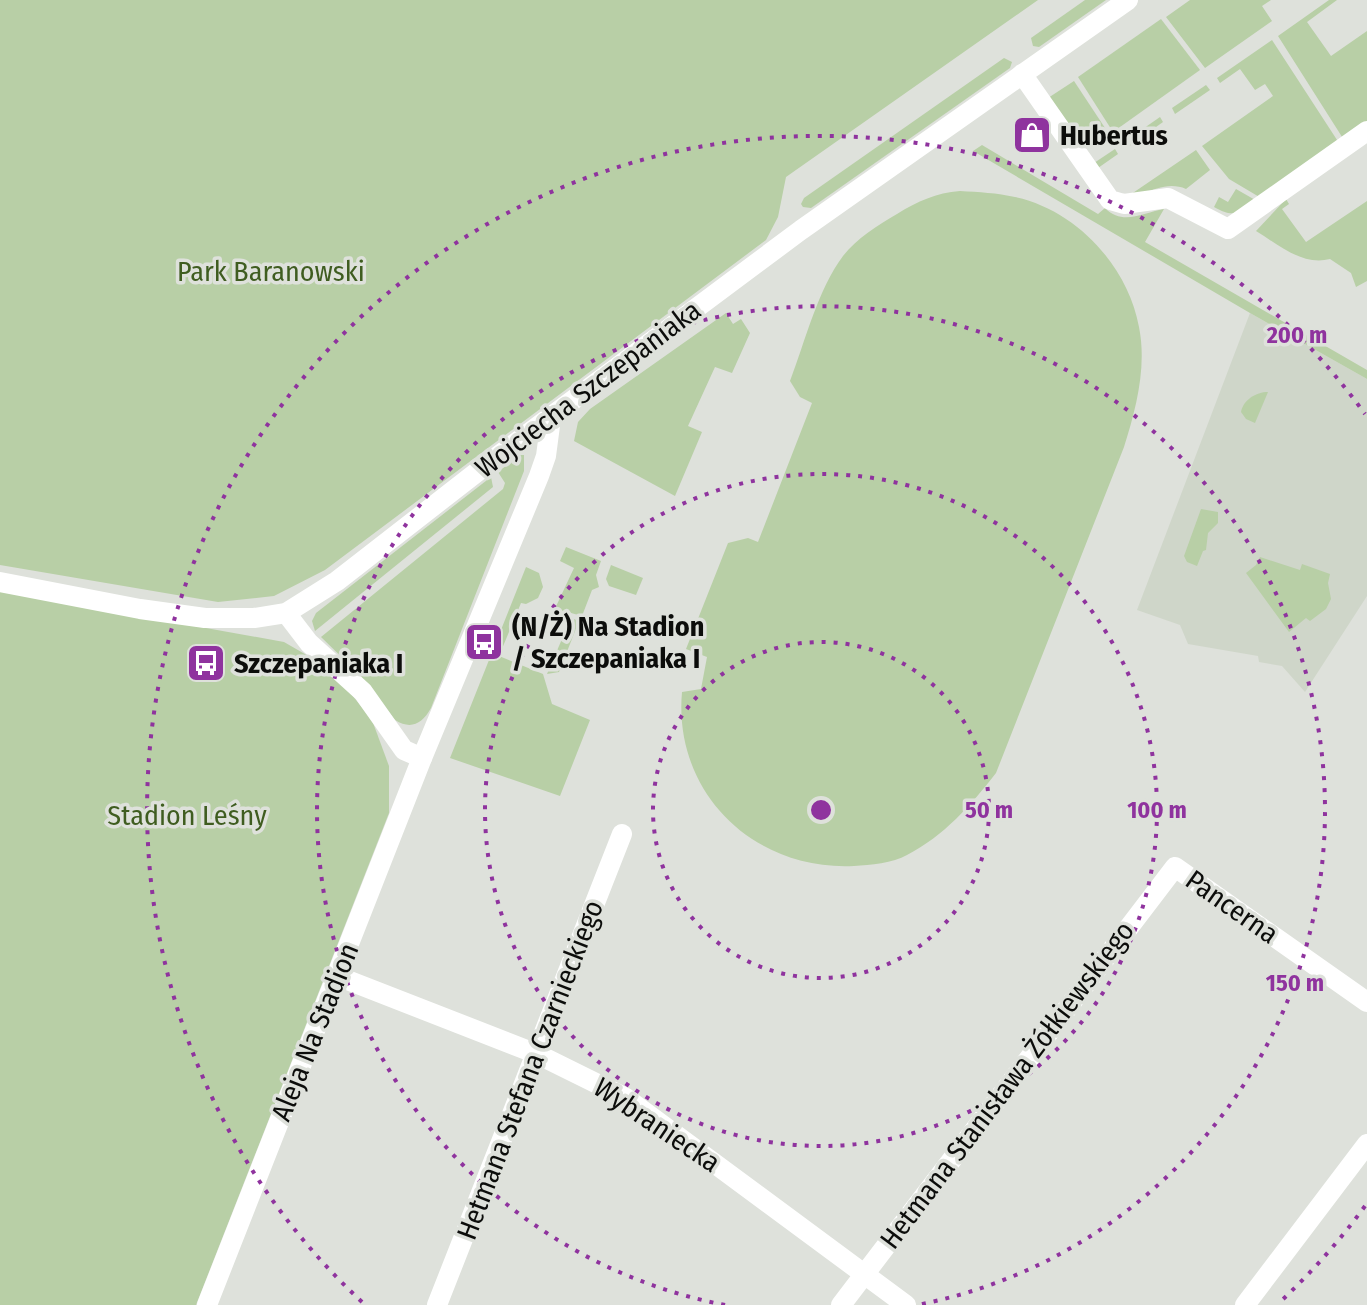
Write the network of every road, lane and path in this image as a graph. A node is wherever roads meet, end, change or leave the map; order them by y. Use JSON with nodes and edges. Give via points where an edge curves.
{"nodes":[{"id":1,"x":1128,"y":0,"type":"edge"},
{"id":2,"x":1022,"y":74,"type":"junction"},
{"id":3,"x":1367,"y":131,"type":"edge"},
{"id":4,"x":551,"y":418,"type":"junction"},
{"id":5,"x":0,"y":582,"type":"edge"},
{"id":6,"x":286,"y":613,"type":"junction"},
{"id":7,"x":422,"y":758,"type":"junction"},
{"id":8,"x":622,"y":834,"type":"dead end"},
{"id":9,"x":1175,"y":867,"type":"joint"},
{"id":10,"x":337,"y":976,"type":"junction"},
{"id":11,"x":1367,"y":1002,"type":"edge"},
{"id":12,"x":537,"y":1054,"type":"junction"},
{"id":13,"x":1367,"y":1144,"type":"edge"},
{"id":14,"x":865,"y":1274,"type":"junction"},
{"id":15,"x":207,"y":1305,"type":"edge"},
{"id":16,"x":437,"y":1305,"type":"edge"},
{"id":17,"x":841,"y":1305,"type":"edge"},
{"id":18,"x":906,"y":1305,"type":"edge"},
{"id":19,"x":1245,"y":1305,"type":"edge"}],
"edges":[{"from":1,"to":2,"type":"street","name":"Wojciecha Szczepaniaka"},
{"from":2,"to":3,"type":"street","via":[[1110,200],[1124,204],[1168,198],[1228,229]]},
{"from":2,"to":4,"type":"street","name":"Wojciecha Szczepaniaka","via":[[801,230]]},
{"from":4,"to":6,"type":"street","name":"Wojciecha Szczepaniaka","via":[[337,581]]},
{"from":4,"to":7,"type":"street","name":"Aleja Na Stadion","via":[[539,476]]},
{"from":5,"to":6,"type":"street","name":"Wojciecha Szczepaniaka","via":[[205,618]]},
{"from":6,"to":7,"type":"street","via":[[309,643],[363,692],[404,750]]},
{"from":7,"to":10,"type":"street","name":"Aleja Na Stadion"},
{"from":8,"to":12,"type":"street","name":"Hetmana Stefana Czarnieckiego"},
{"from":9,"to":11,"type":"street","name":"Pancerna"},
{"from":9,"to":14,"type":"street","name":"Hetmana Stanisława Żółkiewskiego"},
{"from":10,"to":12,"type":"street","name":"Wybraniecka"},
{"from":10,"to":15,"type":"street","name":"Aleja Na Stadion"},
{"from":12,"to":14,"type":"street","name":"Wybraniecka","via":[[626,1098]]},
{"from":12,"to":16,"type":"street","name":"Hetmana Stefana Czarnieckiego"},
{"from":13,"to":19,"type":"street"},
{"from":14,"to":17,"type":"street","name":"Hetmana Stanisława Żółkiewskiego"},
{"from":14,"to":18,"type":"street","name":"Wybraniecka"}]}
